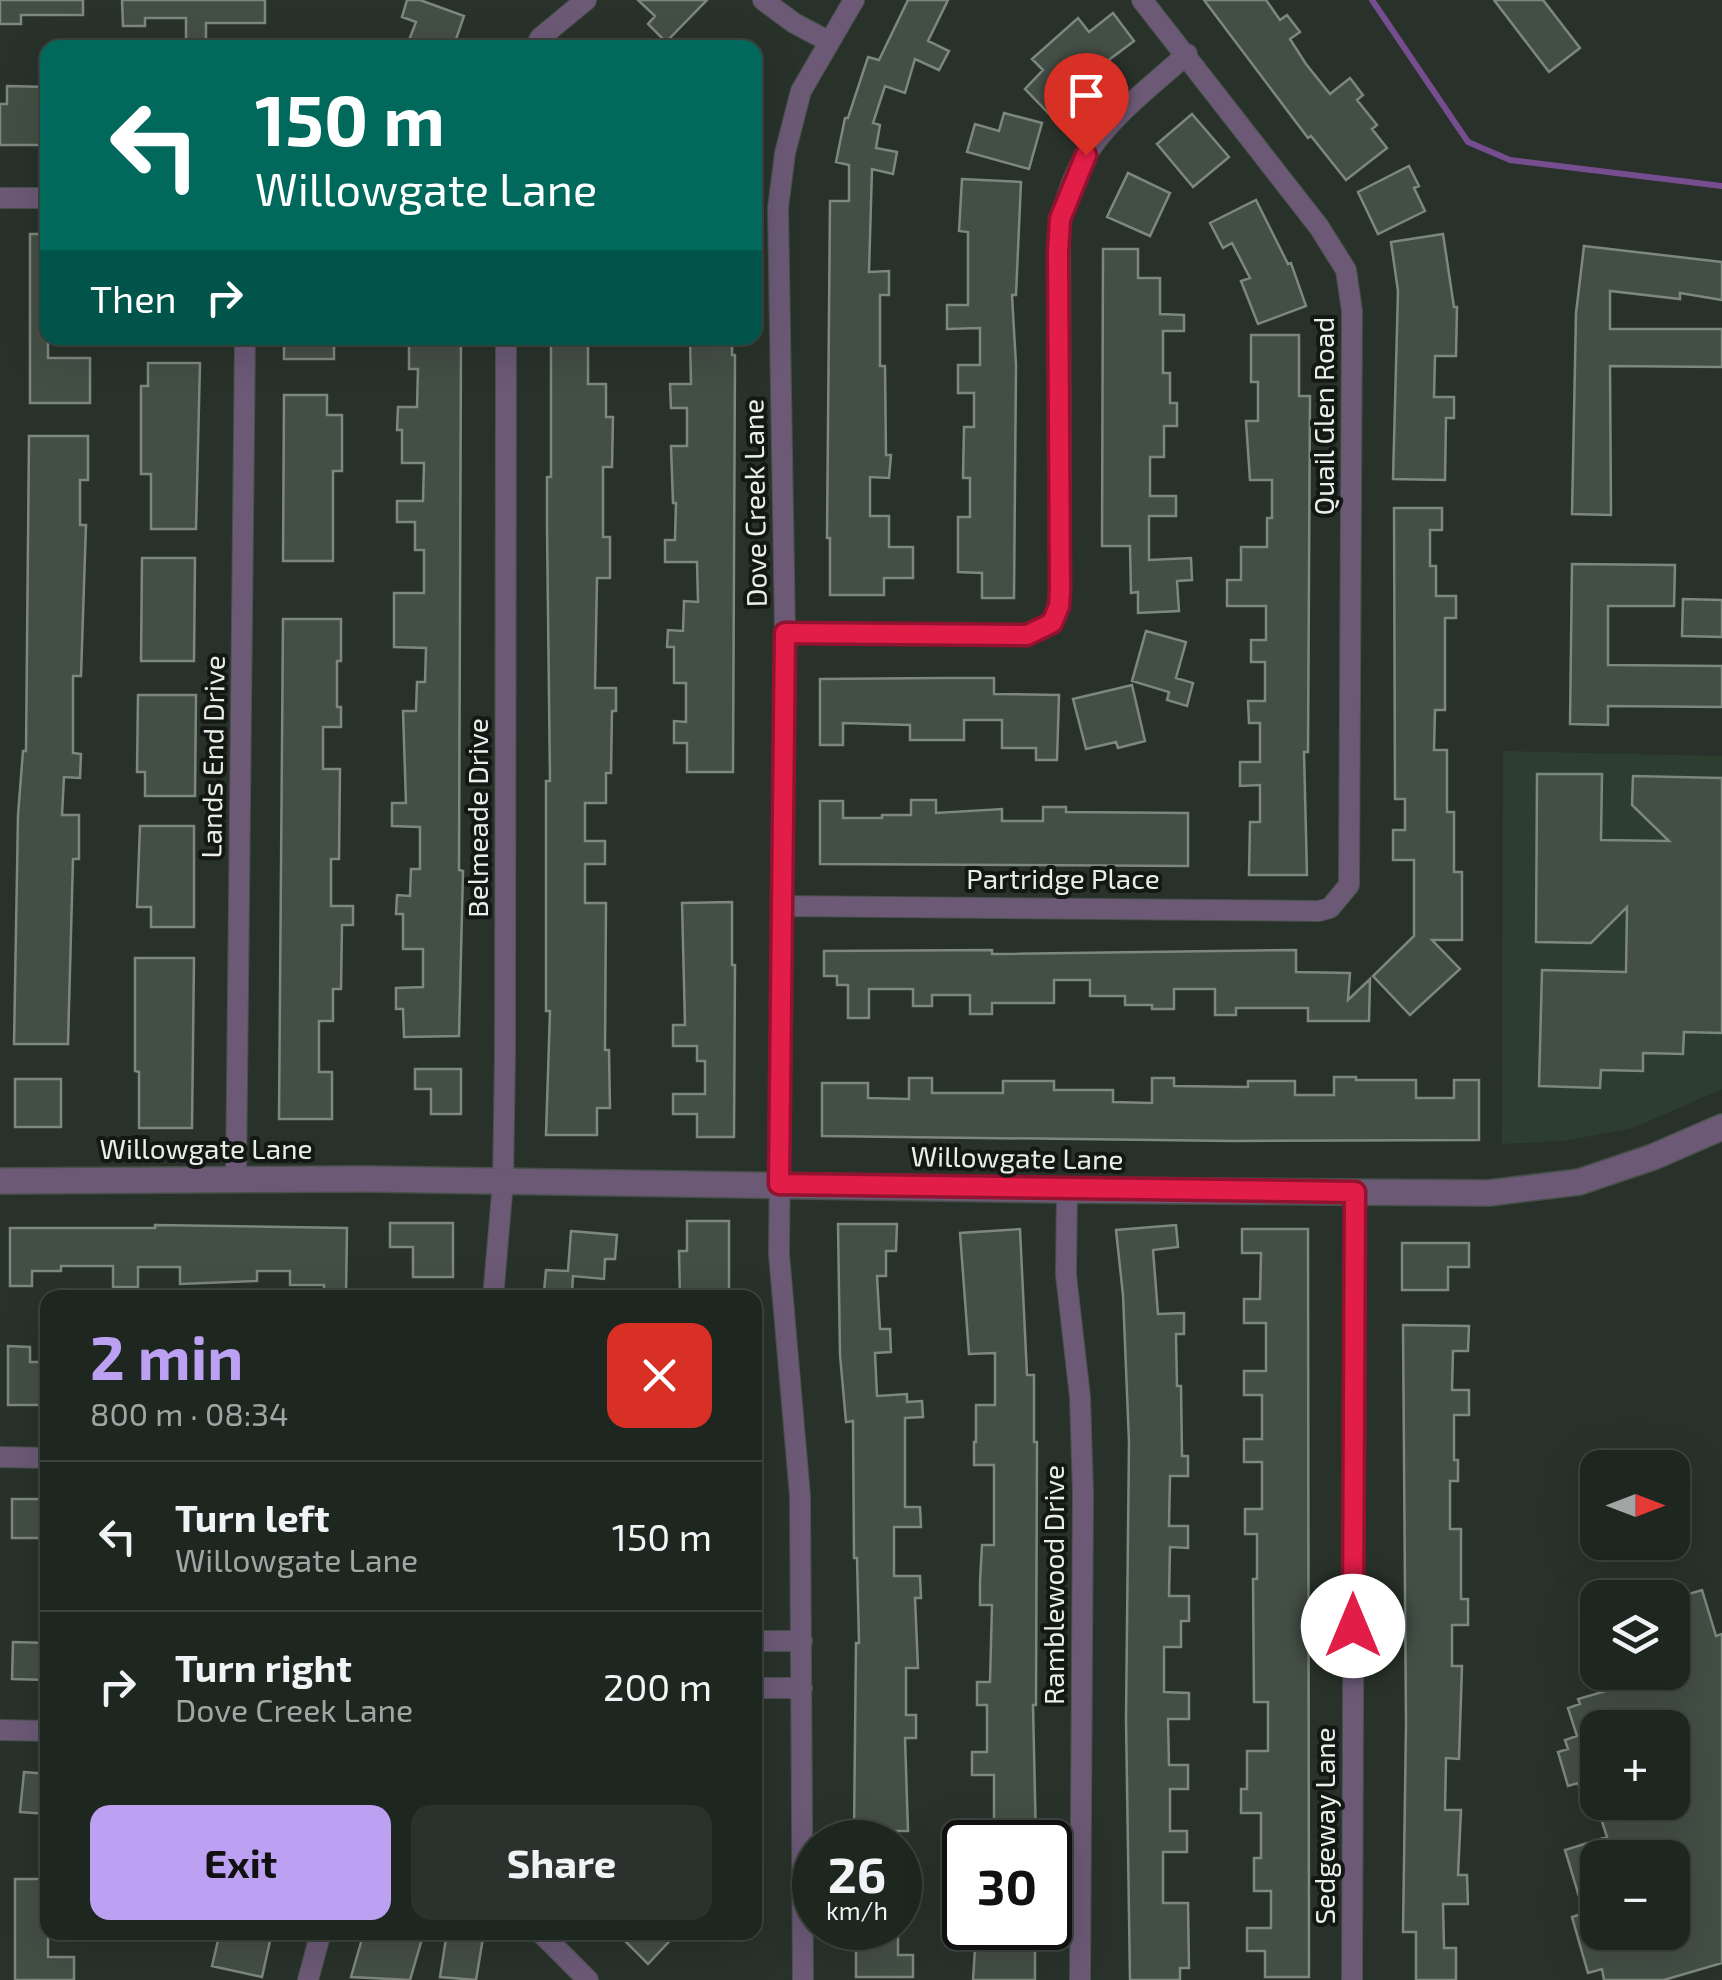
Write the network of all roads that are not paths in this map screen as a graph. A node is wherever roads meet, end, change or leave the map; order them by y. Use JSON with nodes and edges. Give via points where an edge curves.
{"nodes":[{"id":1,"x":586,"y":0,"type":"edge"},
{"id":2,"x":763,"y":0,"type":"edge"},
{"id":3,"x":854,"y":0,"type":"edge"},
{"id":4,"x":1142,"y":0,"type":"edge"},
{"id":5,"x":539,"y":40,"type":"edge"},
{"id":6,"x":828,"y":41,"type":"junction"},
{"id":7,"x":1187,"y":54,"type":"junction"},
{"id":8,"x":0,"y":198,"type":"edge"},
{"id":9,"x":40,"y":198,"type":"edge"},
{"id":10,"x":245,"y":345,"type":"edge"},
{"id":11,"x":506,"y":345,"type":"edge"},
{"id":12,"x":785,"y":633,"type":"junction"},
{"id":13,"x":1341,"y":898,"type":"joint"},
{"id":14,"x":781,"y":906,"type":"junction"},
{"id":15,"x":1722,"y":1127,"type":"edge"},
{"id":16,"x":236,"y":1178,"type":"junction"},
{"id":17,"x":0,"y":1181,"type":"edge"},
{"id":18,"x":503,"y":1182,"type":"junction"},
{"id":19,"x":779,"y":1184,"type":"junction"},
{"id":20,"x":1067,"y":1190,"type":"junction"},
{"id":21,"x":1355,"y":1192,"type":"junction"},
{"id":22,"x":494,"y":1290,"type":"edge"},
{"id":23,"x":0,"y":1457,"type":"edge"},
{"id":24,"x":40,"y":1458,"type":"edge"},
{"id":25,"x":762,"y":1641,"type":"edge"},
{"id":26,"x":802,"y":1641,"type":"junction"},
{"id":27,"x":762,"y":1688,"type":"edge"},
{"id":28,"x":802,"y":1688,"type":"junction"},
{"id":29,"x":0,"y":1730,"type":"edge"},
{"id":30,"x":40,"y":1731,"type":"edge"},
{"id":31,"x":319,"y":1940,"type":"edge"},
{"id":32,"x":548,"y":1940,"type":"edge"},
{"id":33,"x":308,"y":1980,"type":"edge"},
{"id":34,"x":588,"y":1980,"type":"edge"},
{"id":35,"x":802,"y":1980,"type":"edge"},
{"id":36,"x":1080,"y":1980,"type":"edge"},
{"id":37,"x":1352,"y":1980,"type":"edge"}],
"edges":[{"from":1,"to":5,"type":"street"},
{"from":2,"to":6,"type":"street"},
{"from":3,"to":6,"type":"street","name":"Dove Creek Lane"},
{"from":4,"to":7,"type":"street","name":"Quail Glen Road"},
{"from":6,"to":12,"type":"street","name":"Dove Creek Lane","via":[[802,90],[778,208]]},
{"from":7,"to":12,"type":"street","via":[[1108,126],[1086,155],[1060,219],[1060,591],[1052,623],[1027,635]]},
{"from":7,"to":13,"type":"street","name":"Quail Glen Road","via":[[1346,270],[1352,310],[1349,885]]},
{"from":8,"to":9,"type":"street"},
{"from":10,"to":16,"type":"street","name":"Lands End Drive"},
{"from":11,"to":18,"type":"street","name":"Belmeade Drive"},
{"from":12,"to":14,"type":"street","name":"Dove Creek Lane"},
{"from":13,"to":14,"type":"street","name":"Partridge Place","via":[[1319,910]]},
{"from":14,"to":19,"type":"street","name":"Dove Creek Lane"},
{"from":15,"to":21,"type":"street","name":"Willowgate Lane","via":[[1579,1182],[1489,1193]]},
{"from":16,"to":17,"type":"street","name":"Willowgate Lane"},
{"from":16,"to":18,"type":"street","name":"Willowgate Lane"},
{"from":18,"to":19,"type":"street","name":"Willowgate Lane"},
{"from":18,"to":22,"type":"street","name":"Belmeade Drive"},
{"from":19,"to":20,"type":"street","name":"Willowgate Lane"},
{"from":19,"to":26,"type":"street","name":"Dove Creek Lane","via":[[800,1496]]},
{"from":20,"to":21,"type":"street","name":"Willowgate Lane"},
{"from":20,"to":36,"type":"street","name":"Ramblewood Drive","via":[[1066,1275],[1083,1493]]},
{"from":21,"to":37,"type":"street","name":"Sedgeway Lane"},
{"from":23,"to":24,"type":"street"},
{"from":25,"to":26,"type":"street"},
{"from":26,"to":28,"type":"street","name":"Dove Creek Lane"},
{"from":27,"to":28,"type":"street"},
{"from":28,"to":35,"type":"street","name":"Dove Creek Lane"},
{"from":29,"to":30,"type":"street"},
{"from":31,"to":33,"type":"street"},
{"from":32,"to":34,"type":"street"}]}
